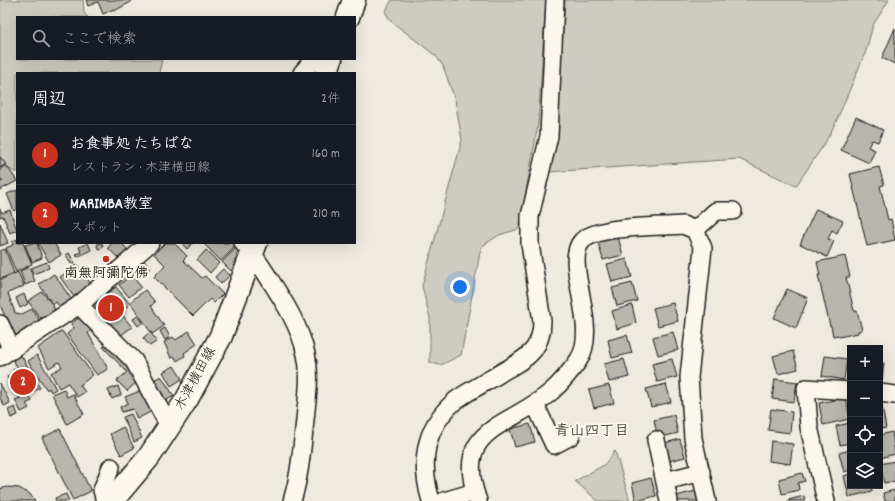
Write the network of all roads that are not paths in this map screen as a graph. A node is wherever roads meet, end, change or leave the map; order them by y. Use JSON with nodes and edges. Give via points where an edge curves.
{"nodes":[{"id":1,"x":354,"y":0,"type":"edge"},
{"id":2,"x":555,"y":0,"type":"edge"},
{"id":3,"x":348,"y":16,"type":"edge"},
{"id":4,"x":313,"y":60,"type":"edge"},
{"id":5,"x":331,"y":60,"type":"edge"},
{"id":6,"x":303,"y":72,"type":"edge"},
{"id":7,"x":326,"y":72,"type":"edge"},
{"id":8,"x":733,"y":211,"type":"dead end"},
{"id":9,"x":695,"y":230,"type":"junction"},
{"id":10,"x":149,"y":244,"type":"edge"},
{"id":11,"x":251,"y":246,"type":"edge"},
{"id":12,"x":79,"y":305,"type":"junction"},
{"id":13,"x":0,"y":324,"type":"edge"},
{"id":14,"x":6,"y":353,"type":"edge"},
{"id":15,"x":847,"y":391,"type":"edge"},
{"id":16,"x":883,"y":393,"type":"edge"},
{"id":17,"x":895,"y":394,"type":"edge"},
{"id":18,"x":535,"y":404,"type":"junction"},
{"id":19,"x":169,"y":426,"type":"junction"},
{"id":20,"x":571,"y":436,"type":"dead end"},
{"id":21,"x":656,"y":440,"type":"dead end"},
{"id":22,"x":111,"y":467,"type":"dead end"},
{"id":23,"x":701,"y":472,"type":"junction"},
{"id":24,"x":665,"y":481,"type":"junction"},
{"id":25,"x":476,"y":496,"type":"edge"},
{"id":26,"x":105,"y":501,"type":"edge"},
{"id":27,"x":112,"y":501,"type":"edge"},
{"id":28,"x":292,"y":501,"type":"edge"},
{"id":29,"x":431,"y":501,"type":"edge"},
{"id":30,"x":444,"y":501,"type":"edge"},
{"id":31,"x":669,"y":501,"type":"edge"},
{"id":32,"x":707,"y":501,"type":"edge"},
{"id":33,"x":826,"y":501,"type":"edge"}],
"edges":[{"from":1,"to":3,"type":"main road"},
{"from":2,"to":29,"type":"street","via":[[549,136],[530,216],[529,231],[542,332],[534,350],[455,401],[436,424],[430,434],[424,461]]},
{"from":4,"to":6,"type":"street"},
{"from":5,"to":7,"type":"main road"},
{"from":8,"to":9,"type":"street","via":[[716,211]]},
{"from":9,"to":18,"type":"street","via":[[683,225],[603,230],[584,239],[578,246],[576,260],[585,322],[585,342],[581,356],[552,392]]},
{"from":9,"to":23,"type":"street","via":[[703,248],[689,377],[693,438]]},
{"from":10,"to":12,"type":"street"},
{"from":11,"to":19,"type":"main road","name":"木津横田線","via":[[221,336],[187,399]]},
{"from":11,"to":28,"type":"street","via":[[294,321],[306,354],[309,374],[307,399],[298,482]]},
{"from":12,"to":14,"type":"street"},
{"from":12,"to":19,"type":"street","via":[[134,361]]},
{"from":13,"to":14,"type":"street"},
{"from":15,"to":33,"type":"street","via":[[806,388],[809,427]]},
{"from":16,"to":17,"type":"street"},
{"from":18,"to":20,"type":"street","via":[[554,444]]},
{"from":18,"to":25,"type":"street","via":[[493,428],[481,439],[472,455],[471,468]]},
{"from":19,"to":27,"type":"main road","name":"木津横田線","via":[[149,457]]},
{"from":21,"to":24,"type":"street"},
{"from":22,"to":26,"type":"street","via":[[102,490]]},
{"from":23,"to":24,"type":"street"},
{"from":23,"to":32,"type":"street"},
{"from":24,"to":31,"type":"street"},
{"from":25,"to":30,"type":"street"}]}
